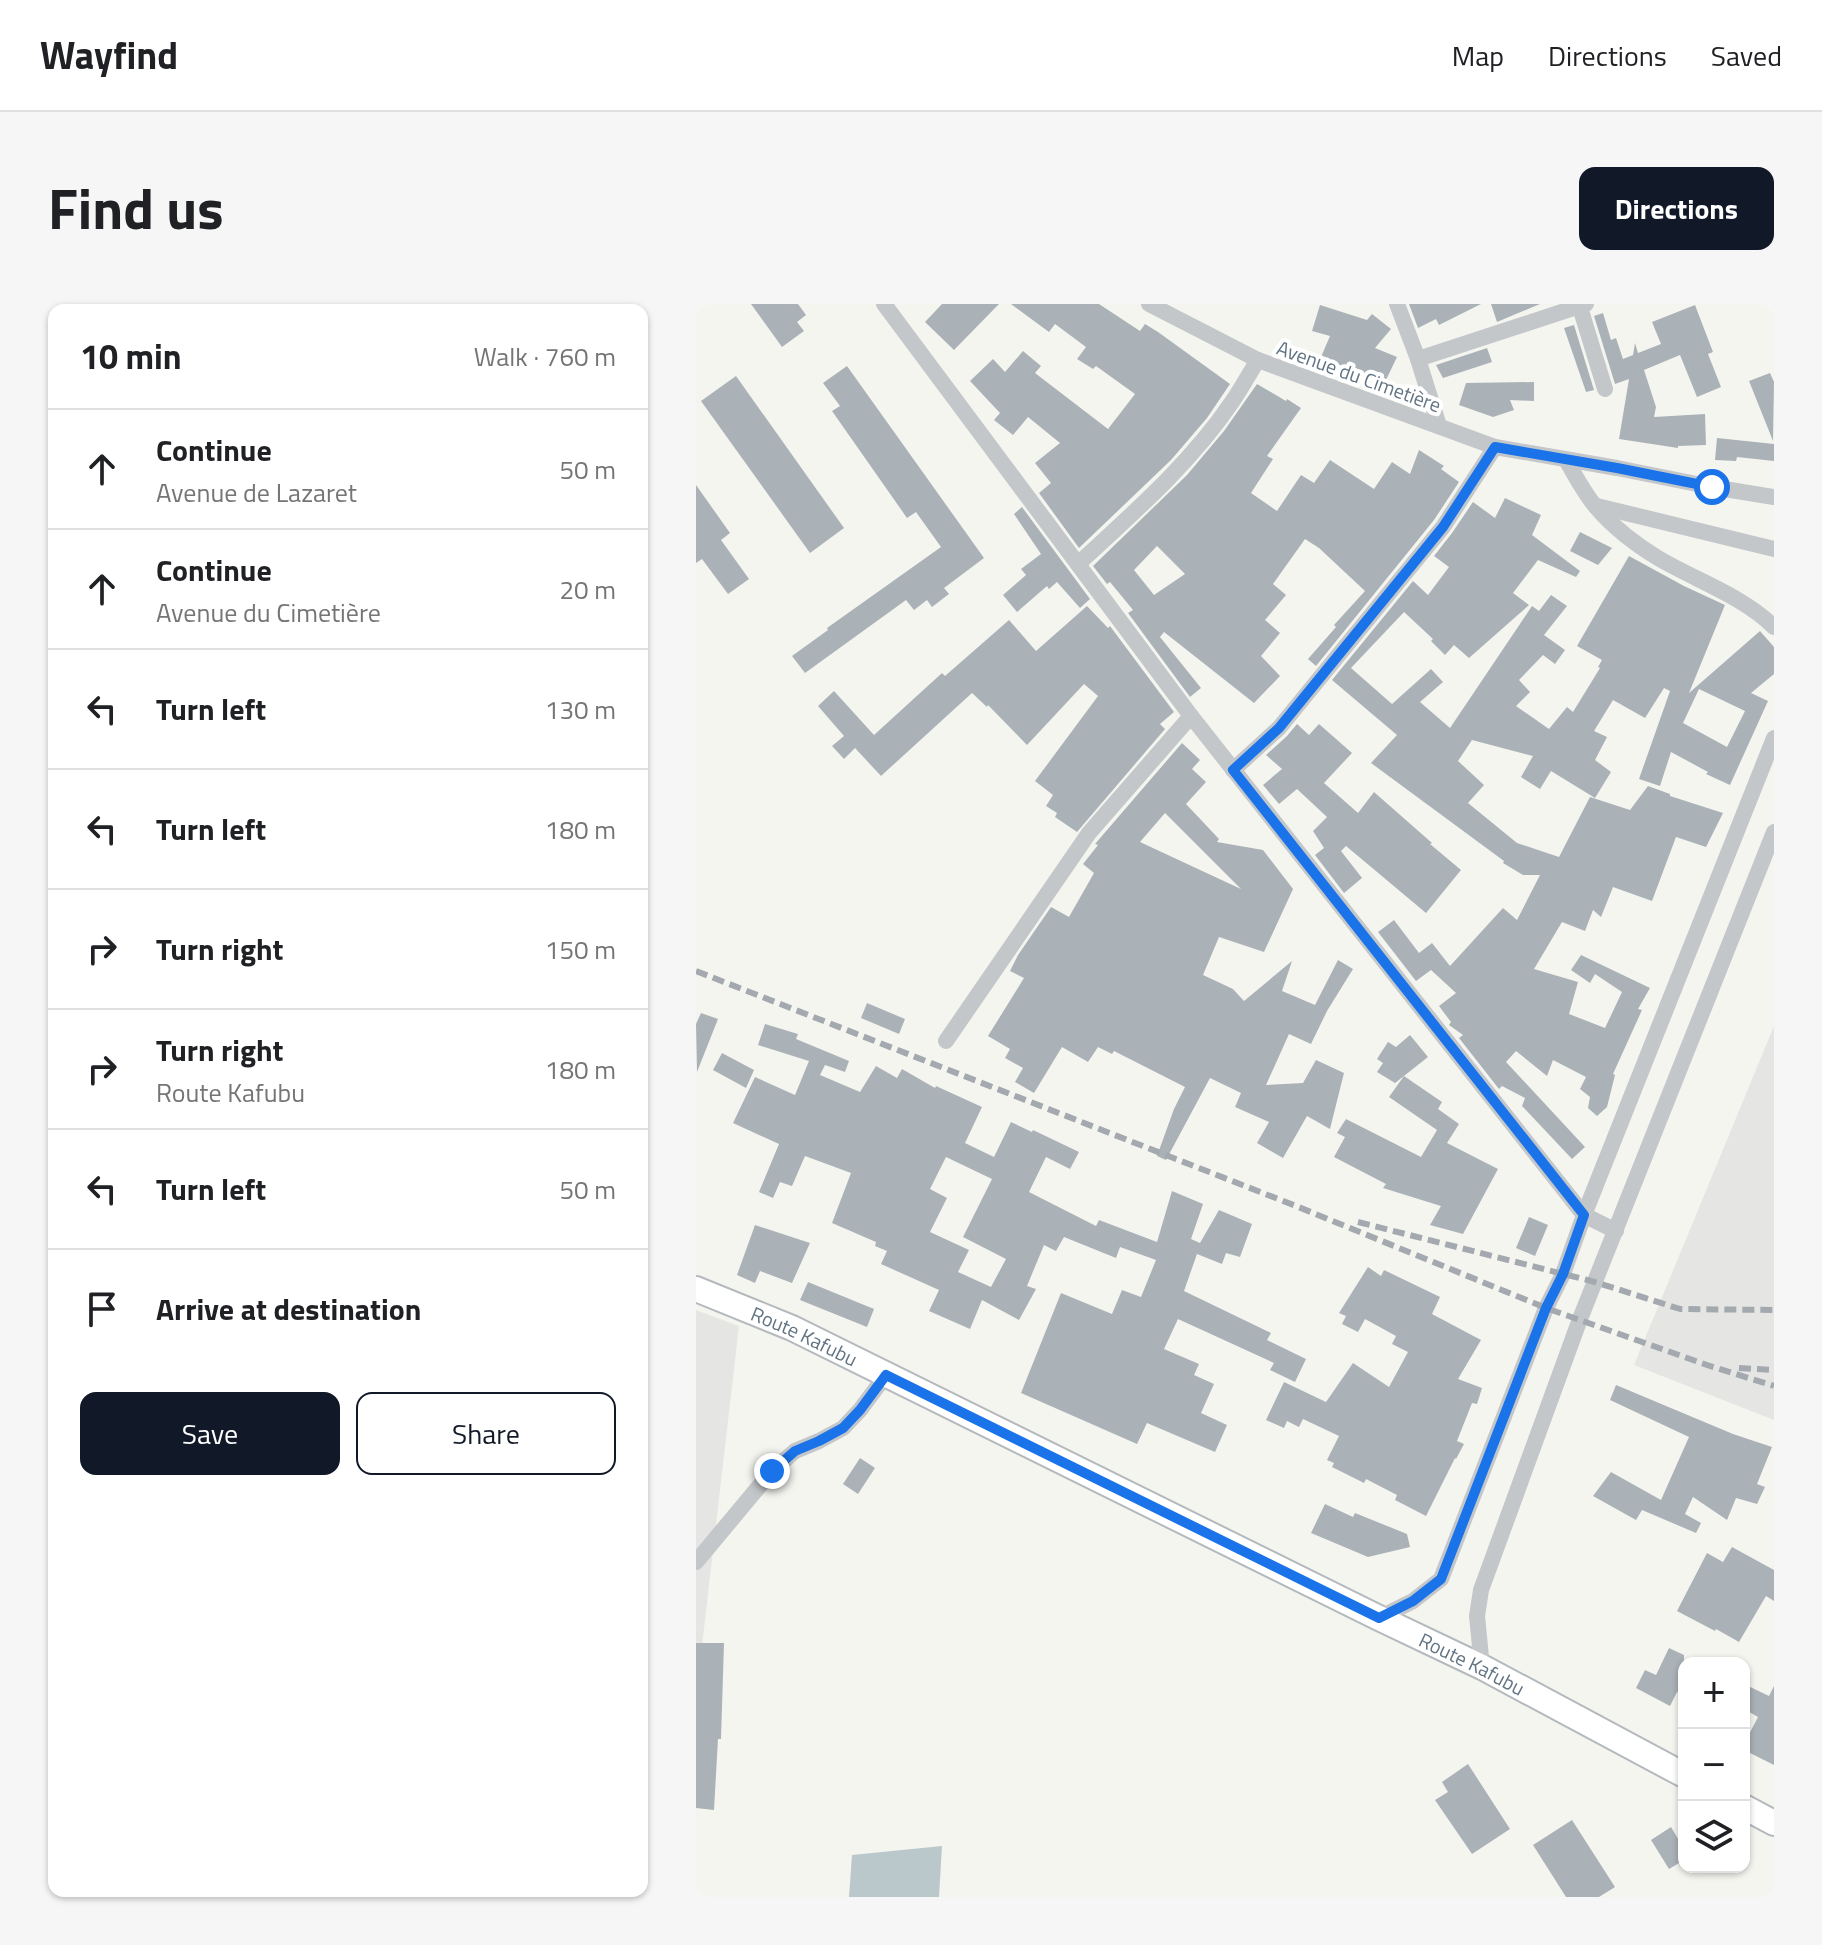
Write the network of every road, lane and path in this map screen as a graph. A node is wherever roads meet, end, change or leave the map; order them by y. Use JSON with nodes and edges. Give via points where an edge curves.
{"nodes":[{"id":1,"x":884,"y":304,"type":"edge"},
{"id":2,"x":1149,"y":304,"type":"edge"},
{"id":3,"x":1397,"y":304,"type":"edge"},
{"id":4,"x":1582,"y":305,"type":"edge"},
{"id":5,"x":1418,"y":359,"type":"junction"},
{"id":6,"x":1258,"y":360,"type":"junction"},
{"id":7,"x":1605,"y":389,"type":"dead end"},
{"id":8,"x":1439,"y":426,"type":"junction"},
{"id":9,"x":1495,"y":447,"type":"junction"},
{"id":10,"x":1566,"y":460,"type":"junction"},
{"id":11,"x":1774,"y":497,"type":"edge"},
{"id":12,"x":1595,"y":506,"type":"junction"},
{"id":13,"x":1774,"y":549,"type":"edge"},
{"id":14,"x":1078,"y":564,"type":"junction"},
{"id":15,"x":1774,"y":627,"type":"edge"},
{"id":16,"x":1191,"y":716,"type":"junction"},
{"id":17,"x":1774,"y":738,"type":"edge"},
{"id":18,"x":1233,"y":770,"type":"junction"},
{"id":19,"x":1774,"y":832,"type":"edge"},
{"id":20,"x":946,"y":1041,"type":"dead end"},
{"id":21,"x":1584,"y":1215,"type":"junction"},
{"id":22,"x":1616,"y":1231,"type":"junction"},
{"id":23,"x":696,"y":1289,"type":"edge"},
{"id":24,"x":886,"y":1375,"type":"junction"},
{"id":25,"x":696,"y":1562,"type":"edge"},
{"id":26,"x":1379,"y":1618,"type":"junction"},
{"id":27,"x":1482,"y":1667,"type":"junction"},
{"id":28,"x":1678,"y":1772,"type":"edge"},
{"id":29,"x":1750,"y":1810,"type":"edge"},
{"id":30,"x":1774,"y":1823,"type":"edge"}],
"edges":[{"from":1,"to":14,"type":"street"},
{"from":2,"to":6,"type":"street","name":"Avenue du Cimetière"},
{"from":3,"to":5,"type":"street"},
{"from":4,"to":5,"type":"street"},
{"from":4,"to":7,"type":"street"},
{"from":5,"to":8,"type":"street"},
{"from":6,"to":8,"type":"street","name":"Avenue du Cimetière"},
{"from":6,"to":14,"type":"street","via":[[1195,450]]},
{"from":8,"to":9,"type":"street","name":"Avenue du Cimetière"},
{"from":9,"to":10,"type":"street","name":"Avenue du Cimetière"},
{"from":9,"to":18,"type":"street","via":[[1443,527],[1279,728]]},
{"from":10,"to":11,"type":"street","name":"Avenue du Cimetière"},
{"from":10,"to":12,"type":"street"},
{"from":12,"to":13,"type":"street"},
{"from":12,"to":15,"type":"street","via":[[1632,542]]},
{"from":14,"to":16,"type":"street"},
{"from":16,"to":18,"type":"street"},
{"from":16,"to":20,"type":"street","via":[[1089,833]]},
{"from":17,"to":21,"type":"street"},
{"from":18,"to":21,"type":"street"},
{"from":19,"to":22,"type":"street"},
{"from":21,"to":22,"type":"street"},
{"from":21,"to":26,"type":"street","via":[[1441,1579]]},
{"from":22,"to":27,"type":"street","via":[[1481,1590],[1477,1616]]},
{"from":23,"to":24,"type":"main road","name":"Route Kafubu","via":[[792,1328]]},
{"from":24,"to":25,"type":"street","via":[[843,1428],[795,1451],[772,1471]]},
{"from":24,"to":26,"type":"main road","name":"Route Kafubu"},
{"from":26,"to":27,"type":"main road","name":"Route Kafubu"},
{"from":27,"to":28,"type":"main road","name":"Route Kafubu"},
{"from":29,"to":30,"type":"main road"}]}
